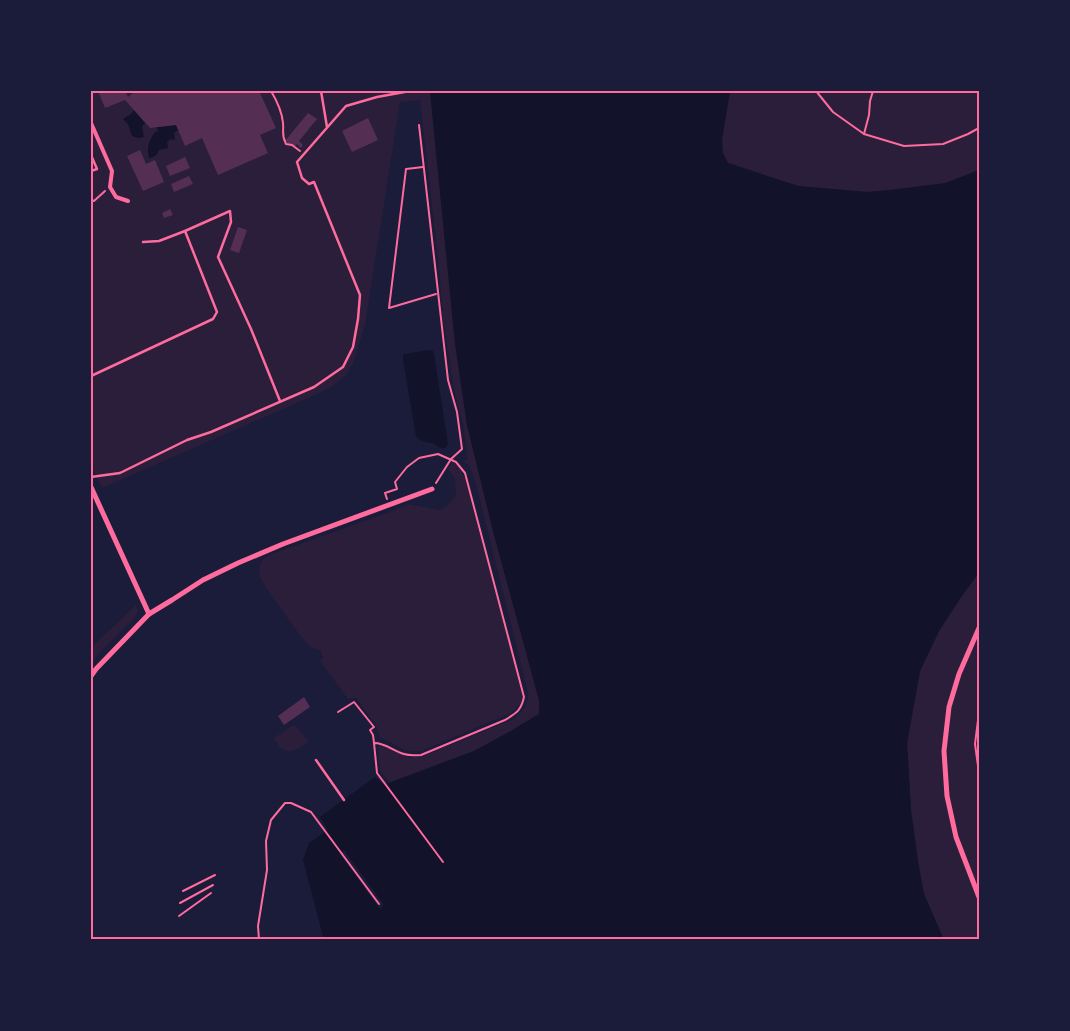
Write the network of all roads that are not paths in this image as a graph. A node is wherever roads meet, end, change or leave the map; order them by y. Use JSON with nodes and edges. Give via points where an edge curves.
{"nodes":[{"id":1,"x":321,"y":91,"type":"edge"},
{"id":2,"x":410,"y":91,"type":"edge"},
{"id":3,"x":91,"y":123,"type":"edge"},
{"id":4,"x":327,"y":127,"type":"junction"},
{"id":5,"x":91,"y":155,"type":"edge"},
{"id":6,"x":91,"y":171,"type":"edge"},
{"id":7,"x":128,"y":202,"type":"dead end"},
{"id":8,"x":185,"y":231,"type":"junction"},
{"id":9,"x":143,"y":242,"type":"dead end"},
{"id":10,"x":91,"y":376,"type":"edge"},
{"id":11,"x":280,"y":401,"type":"junction"},
{"id":12,"x":91,"y":477,"type":"edge"},
{"id":13,"x":91,"y":487,"type":"edge"},
{"id":14,"x":432,"y":489,"type":"road end"},
{"id":15,"x":149,"y":614,"type":"junction"},
{"id":16,"x":979,"y":628,"type":"edge"},
{"id":17,"x":91,"y":676,"type":"edge"},
{"id":18,"x":316,"y":760,"type":"dead end"},
{"id":19,"x":344,"y":800,"type":"dead end"},
{"id":20,"x":979,"y":897,"type":"edge"}],
"edges":[{"from":1,"to":4,"type":"lane"},
{"from":2,"to":4,"type":"lane","via":[[346,106]]},
{"from":3,"to":7,"type":"street","via":[[112,170],[110,187],[116,198]]},
{"from":4,"to":11,"type":"lane","via":[[297,162],[302,178],[309,184],[314,182],[360,295],[358,319],[353,347],[343,367],[314,387]]},
{"from":5,"to":6,"type":"lane","via":[[97,169]]},
{"from":8,"to":9,"type":"lane","via":[[159,241]]},
{"from":8,"to":10,"type":"lane","via":[[217,312],[213,319]]},
{"from":8,"to":11,"type":"lane","via":[[230,211],[231,222],[218,258]]},
{"from":11,"to":12,"type":"lane","via":[[187,440],[120,473]]},
{"from":13,"to":15,"type":"street"},
{"from":14,"to":15,"type":"street","via":[[238,563],[203,580]]},
{"from":15,"to":17,"type":"street"},
{"from":16,"to":20,"type":"street","via":[[949,707],[944,751],[947,796],[956,837]]},
{"from":18,"to":19,"type":"lane"}]}
